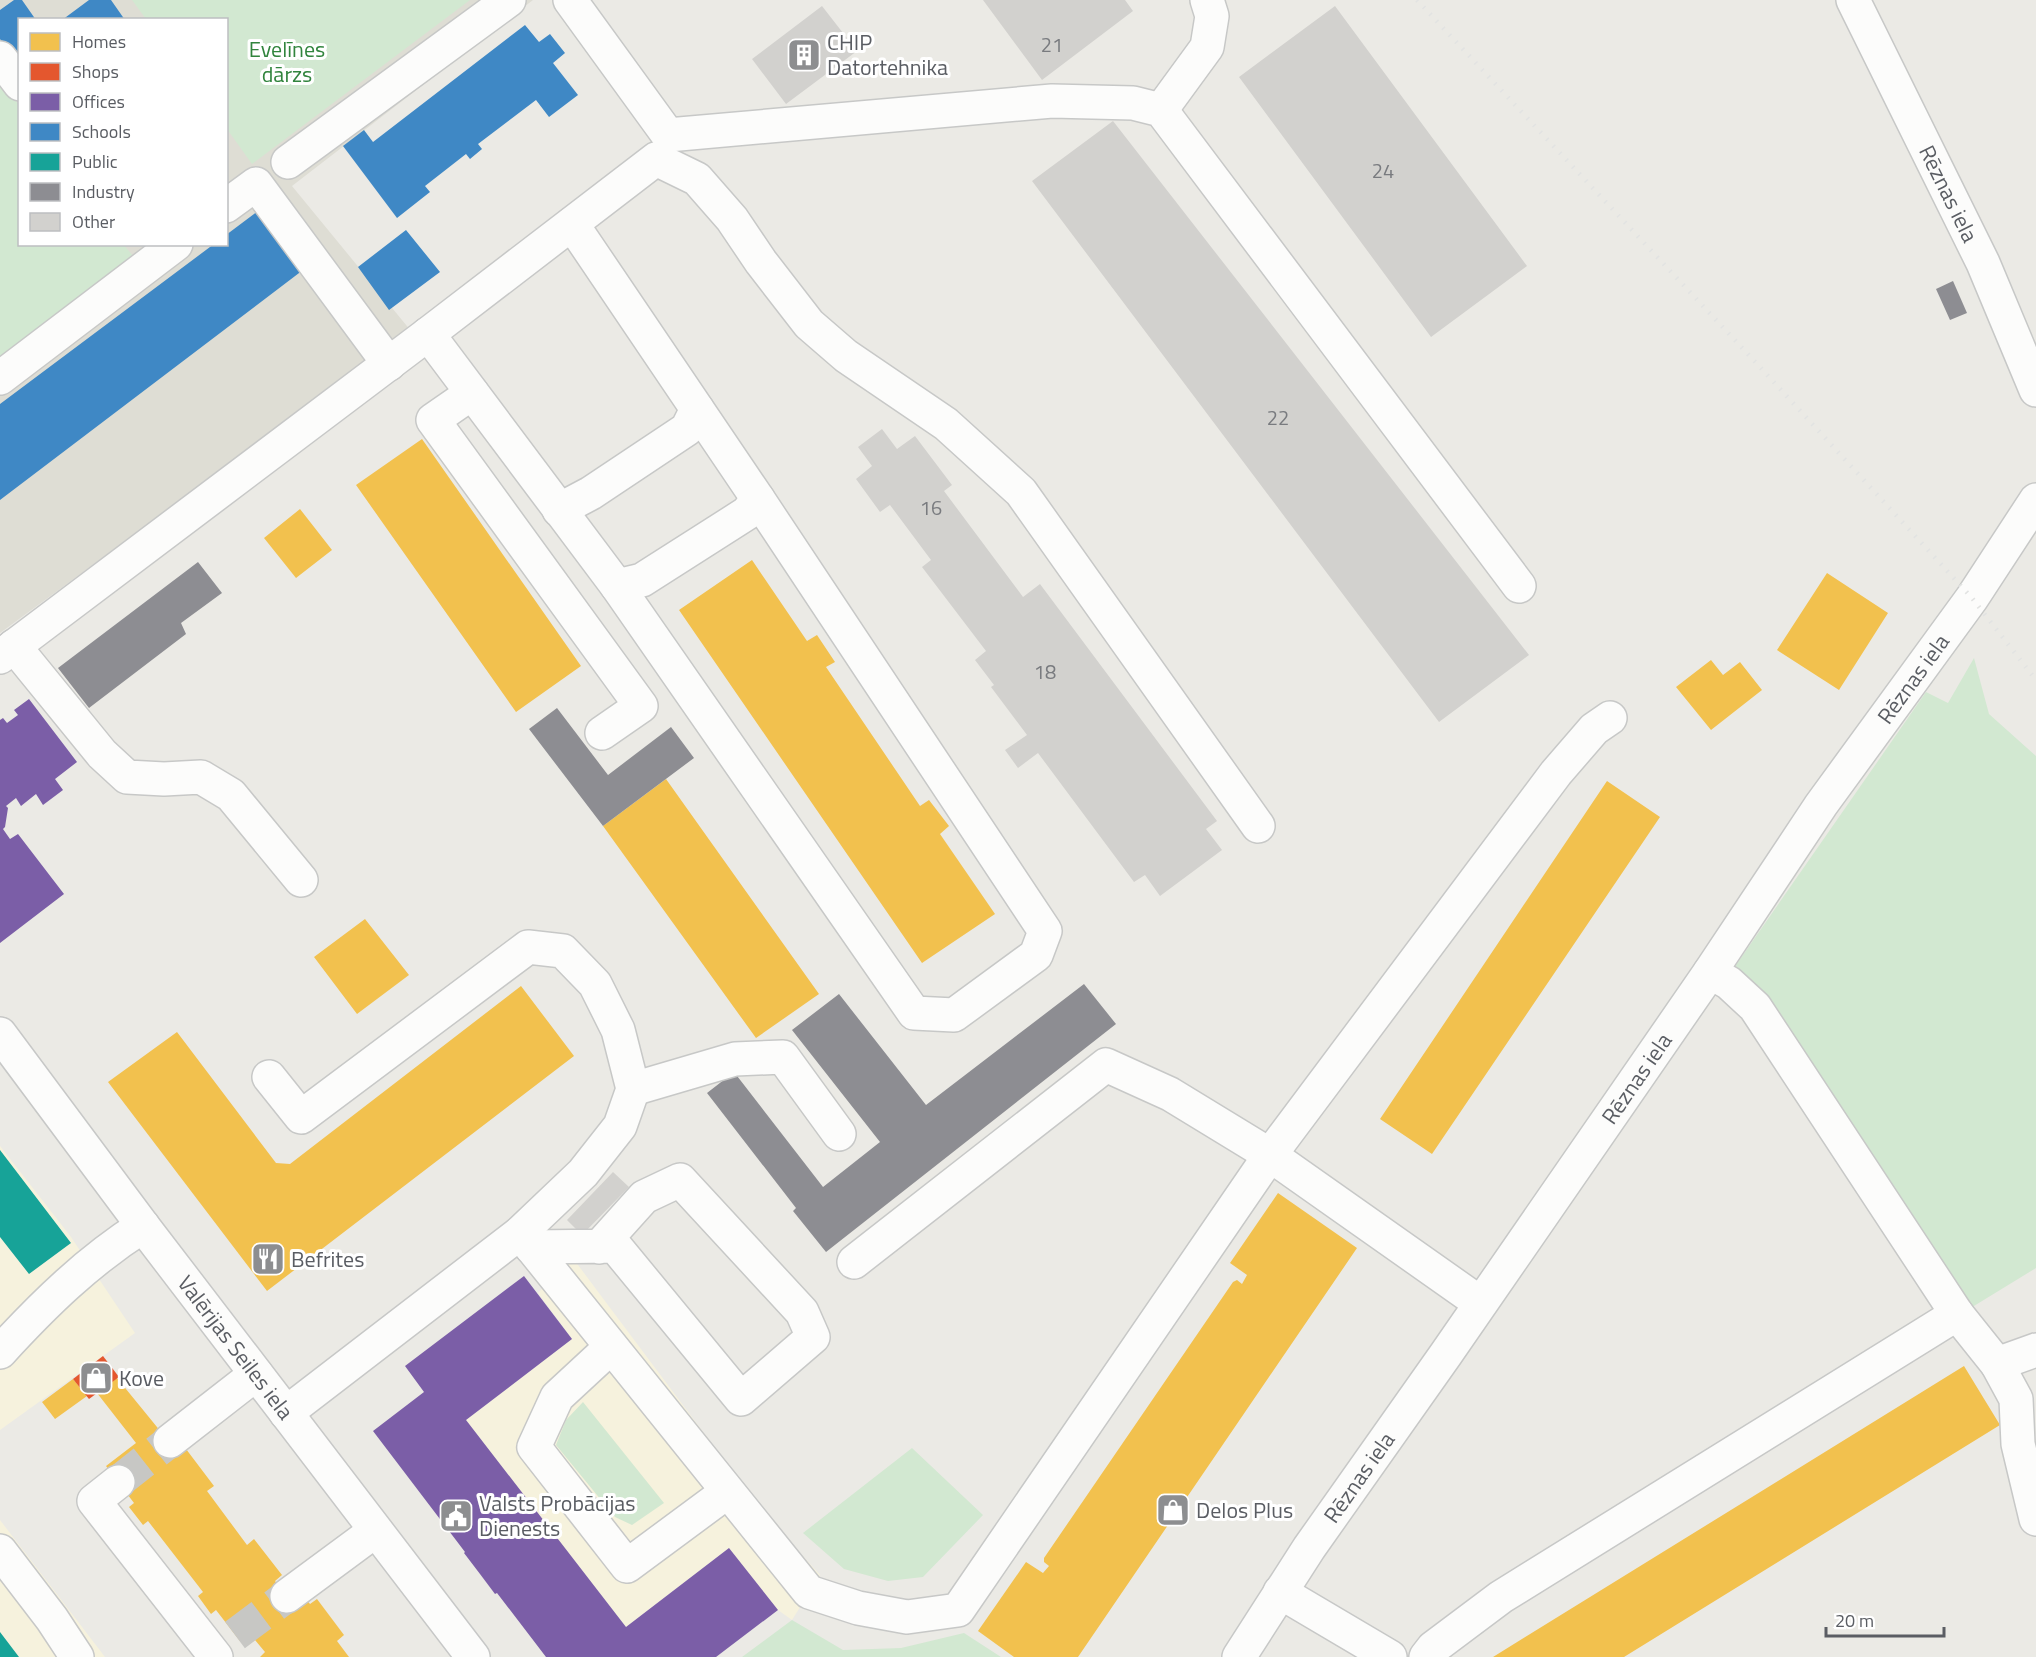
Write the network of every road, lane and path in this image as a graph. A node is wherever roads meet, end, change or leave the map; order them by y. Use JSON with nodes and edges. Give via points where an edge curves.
{"nodes":[{"id":1,"x":509,"y":0,"type":"edge"},
{"id":2,"x":570,"y":0,"type":"edge"},
{"id":3,"x":1207,"y":0,"type":"edge"},
{"id":4,"x":1853,"y":0,"type":"edge"},
{"id":5,"x":0,"y":58,"type":"edge"},
{"id":6,"x":18,"y":81,"type":"edge"},
{"id":7,"x":1161,"y":110,"type":"junction"},
{"id":8,"x":662,"y":147,"type":"junction"},
{"id":9,"x":288,"y":162,"type":"dead end"},
{"id":10,"x":228,"y":205,"type":"edge"},
{"id":11,"x":572,"y":224,"type":"junction"},
{"id":12,"x":155,"y":251,"type":"edge"},
{"id":13,"x":428,"y":334,"type":"junction"},
{"id":14,"x":389,"y":364,"type":"junction"},
{"id":15,"x":0,"y":378,"type":"edge"},
{"id":16,"x":2036,"y":390,"type":"edge"},
{"id":17,"x":472,"y":393,"type":"junction"},
{"id":18,"x":698,"y":409,"type":"junction"},
{"id":19,"x":758,"y":499,"type":"junction"},
{"id":20,"x":2036,"y":500,"type":"edge"},
{"id":21,"x":559,"y":510,"type":"junction"},
{"id":22,"x":617,"y":586,"type":"junction"},
{"id":23,"x":1519,"y":586,"type":"dead end"},
{"id":24,"x":7,"y":651,"type":"edge"},
{"id":25,"x":1610,"y":718,"type":"dead end"},
{"id":26,"x":602,"y":733,"type":"dead end"},
{"id":27,"x":1258,"y":826,"type":"dead end"},
{"id":28,"x":301,"y":880,"type":"dead end"},
{"id":29,"x":1710,"y":972,"type":"junction"},
{"id":30,"x":0,"y":1034,"type":"edge"},
{"id":31,"x":269,"y":1077,"type":"dead end"},
{"id":32,"x":633,"y":1089,"type":"junction"},
{"id":33,"x":839,"y":1134,"type":"dead end"},
{"id":34,"x":1270,"y":1155,"type":"junction"},
{"id":35,"x":143,"y":1226,"type":"junction"},
{"id":36,"x":525,"y":1240,"type":"junction"},
{"id":37,"x":599,"y":1247,"type":"junction"},
{"id":38,"x":854,"y":1262,"type":"dead end"},
{"id":39,"x":1480,"y":1303,"type":"junction"},
{"id":40,"x":1958,"y":1314,"type":"junction"},
{"id":41,"x":611,"y":1347,"type":"junction"},
{"id":42,"x":2036,"y":1350,"type":"edge"},
{"id":43,"x":0,"y":1352,"type":"edge"},
{"id":44,"x":1997,"y":1364,"type":"junction"},
{"id":45,"x":256,"y":1374,"type":"junction"},
{"id":46,"x":286,"y":1413,"type":"junction"},
{"id":47,"x":170,"y":1441,"type":"tunnel mouth"},
{"id":48,"x":118,"y":1482,"type":"tunnel mouth"},
{"id":49,"x":727,"y":1492,"type":"junction"},
{"id":50,"x":2036,"y":1519,"type":"edge"},
{"id":51,"x":375,"y":1531,"type":"junction"},
{"id":52,"x":0,"y":1551,"type":"edge"},
{"id":53,"x":1280,"y":1593,"type":"junction"},
{"id":54,"x":287,"y":1596,"type":"tunnel mouth"},
{"id":55,"x":221,"y":1648,"type":"edge"},
{"id":56,"x":77,"y":1657,"type":"edge"},
{"id":57,"x":472,"y":1657,"type":"edge"},
{"id":58,"x":1239,"y":1657,"type":"edge"},
{"id":59,"x":1390,"y":1657,"type":"edge"},
{"id":60,"x":1426,"y":1657,"type":"edge"}],
"edges":[{"from":1,"to":9,"type":"street"},
{"from":2,"to":8,"type":"street"},
{"from":3,"to":7,"type":"street","via":[[1212,16],[1207,47]]},
{"from":4,"to":16,"type":"street","name":"Rēznas iela","via":[[1983,262]]},
{"from":5,"to":6,"type":"street"},
{"from":7,"to":8,"type":"street","via":[[1133,103],[1052,101]]},
{"from":7,"to":23,"type":"street"},
{"from":8,"to":11,"type":"street"},
{"from":8,"to":27,"type":"street","via":[[698,179],[732,219],[809,324],[846,356],[946,424],[1021,492]]},
{"from":10,"to":14,"type":"street","via":[[256,184]]},
{"from":11,"to":13,"type":"street"},
{"from":11,"to":18,"type":"street"},
{"from":12,"to":15,"type":"street"},
{"from":13,"to":14,"type":"street"},
{"from":13,"to":17,"type":"street"},
{"from":14,"to":24,"type":"street"},
{"from":17,"to":21,"type":"street"},
{"from":17,"to":26,"type":"street","via":[[433,420],[641,706]]},
{"from":18,"to":19,"type":"street"},
{"from":18,"to":21,"type":"street","via":[[687,429]]},
{"from":19,"to":22,"type":"street","via":[[747,513],[642,580]]},
{"from":19,"to":22,"type":"street","via":[[1045,931],[1036,956],[954,1015],[914,1013]]},
{"from":20,"to":29,"type":"street","name":"Rēznas iela","via":[[1971,598],[1821,805]]},
{"from":21,"to":22,"type":"street"},
{"from":24,"to":28,"type":"street","via":[[128,777],[201,777],[231,795]]},
{"from":25,"to":34,"type":"street","via":[[1594,729],[1556,773]]},
{"from":29,"to":39,"type":"street","name":"Rēznas iela"},
{"from":29,"to":40,"type":"street","via":[[1755,1007]]},
{"from":30,"to":35,"type":"street","name":"Valērijas Seiles iela"},
{"from":31,"to":32,"type":"street","via":[[301,1117],[528,947],[563,951],[595,984],[618,1030]]},
{"from":32,"to":33,"type":"street","via":[[735,1059],[783,1057]]},
{"from":32,"to":36,"type":"street","via":[[620,1126]]},
{"from":34,"to":38,"type":"street","via":[[1170,1094],[1106,1065]]},
{"from":34,"to":39,"type":"street"},
{"from":34,"to":49,"type":"street","via":[[958,1610],[907,1617],[809,1593]]},
{"from":35,"to":43,"type":"street","via":[[115,1243],[72,1279]]},
{"from":35,"to":45,"type":"street","name":"Valērijas Seiles iela"},
{"from":36,"to":37,"type":"street"},
{"from":36,"to":41,"type":"street"},
{"from":36,"to":46,"type":"street"},
{"from":37,"to":37,"type":"street","via":[[615,1246],[741,1399],[813,1337],[802,1312],[680,1180],[644,1197]]},
{"from":39,"to":53,"type":"street","name":"Rēznas iela"},
{"from":40,"to":44,"type":"street"},
{"from":40,"to":60,"type":"street","via":[[1501,1597]]},
{"from":41,"to":49,"type":"street"},
{"from":41,"to":49,"type":"street","via":[[557,1397],[534,1447],[627,1566]]},
{"from":42,"to":44,"type":"street"},
{"from":44,"to":50,"type":"street","via":[[2016,1399],[2018,1444]]},
{"from":45,"to":46,"type":"street","name":"Valērijas Seiles iela"},
{"from":45,"to":47,"type":"street"},
{"from":46,"to":51,"type":"street","name":"Valērijas Seiles iela"},
{"from":48,"to":55,"type":"street","via":[[94,1501]]},
{"from":51,"to":54,"type":"street"},
{"from":51,"to":57,"type":"street","name":"Valērijas Seiles iela"},
{"from":52,"to":56,"type":"street"},
{"from":53,"to":58,"type":"street","name":"Rēznas iela"},
{"from":53,"to":59,"type":"street"}]}
